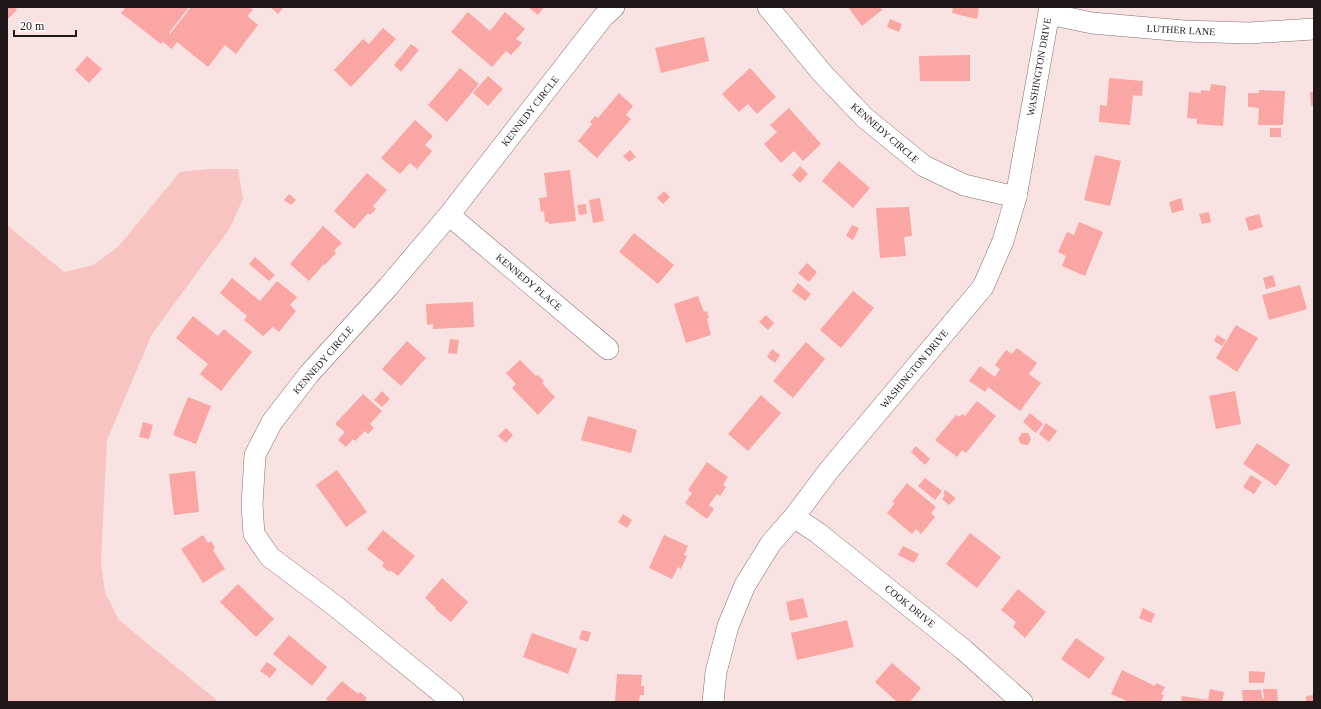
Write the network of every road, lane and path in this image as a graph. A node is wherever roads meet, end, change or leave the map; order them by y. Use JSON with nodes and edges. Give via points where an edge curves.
{"nodes":[{"id":1,"x":614,"y":7,"type":"edge"},
{"id":2,"x":768,"y":7,"type":"edge"},
{"id":3,"x":1049,"y":11,"type":"edge"},
{"id":4,"x":1314,"y":28,"type":"edge"},
{"id":5,"x":1016,"y":197,"type":"junction"},
{"id":6,"x":449,"y":215,"type":"junction"},
{"id":7,"x":608,"y":349,"type":"dead end"},
{"id":8,"x":794,"y":517,"type":"junction"},
{"id":9,"x":453,"y":702,"type":"edge"},
{"id":10,"x":712,"y":702,"type":"edge"},
{"id":11,"x":1022,"y":702,"type":"edge"}],
"edges":[{"from":1,"to":6,"type":"street","name":"KENNEDY CIRCLE","via":[[603,17]]},
{"from":2,"to":5,"type":"street","name":"KENNEDY CIRCLE","via":[[822,73],[865,118],[924,166],[964,185]]},
{"from":3,"to":4,"type":"street","name":"LUTHER LANE","via":[[1092,23],[1184,31],[1249,33]]},
{"from":3,"to":5,"type":"street","name":"WASHINGTON DRIVE"},
{"from":5,"to":8,"type":"street","name":"WASHINGTON DRIVE","via":[[1003,242],[983,287],[830,469]]},
{"from":6,"to":7,"type":"street","name":"KENNEDY PLACE"},
{"from":6,"to":9,"type":"street","name":"KENNEDY CIRCLE","via":[[309,374],[272,422],[255,455],[252,505],[254,534],[270,557],[334,605]]},
{"from":8,"to":10,"type":"street","name":"WASHINGTON DRIVE","via":[[771,543],[742,592],[728,626],[716,672]]},
{"from":8,"to":11,"type":"street","name":"COOK DRIVE","via":[[818,533],[964,650]]}]}
